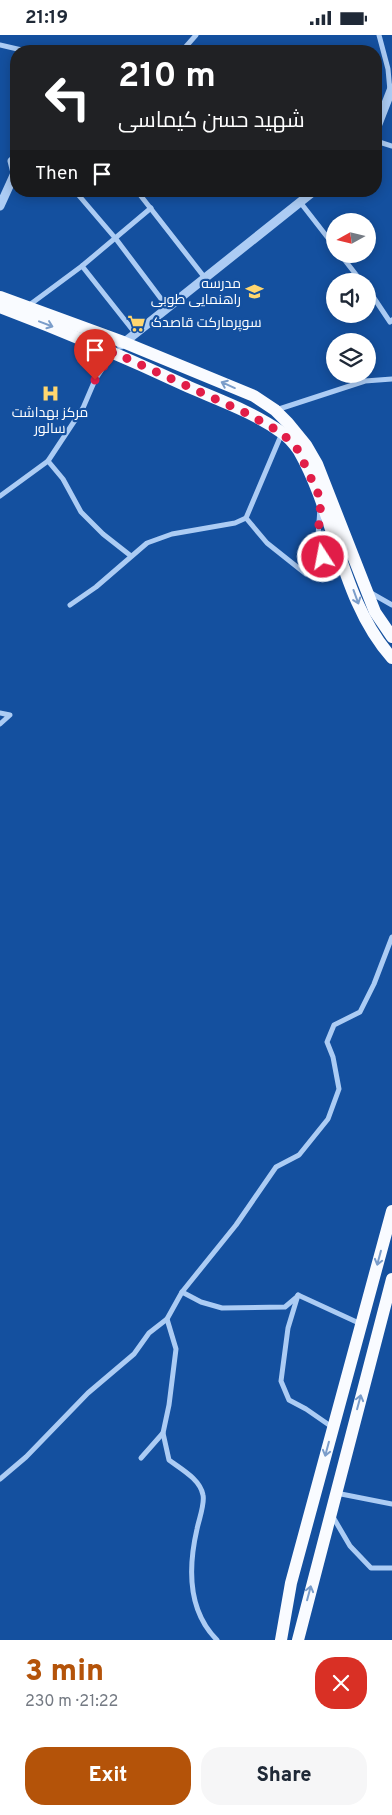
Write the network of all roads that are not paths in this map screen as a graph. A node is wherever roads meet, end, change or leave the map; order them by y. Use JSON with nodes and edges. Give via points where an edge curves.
{"nodes":[{"id":1,"x":196,"y":35,"type":"edge"},
{"id":2,"x":187,"y":45,"type":"edge"},
{"id":3,"x":382,"y":46,"type":"edge"},
{"id":4,"x":391,"y":91,"type":"edge"},
{"id":5,"x":382,"y":114,"type":"edge"},
{"id":6,"x":10,"y":184,"type":"edge"},
{"id":7,"x":80,"y":197,"type":"edge"},
{"id":8,"x":142,"y":197,"type":"edge"},
{"id":9,"x":306,"y":197,"type":"edge"},
{"id":10,"x":300,"y":202,"type":"junction"},
{"id":11,"x":0,"y":206,"type":"edge"},
{"id":12,"x":150,"y":208,"type":"junction"},
{"id":13,"x":326,"y":235,"type":"edge"},
{"id":14,"x":116,"y":239,"type":"junction"},
{"id":15,"x":347,"y":263,"type":"edge"},
{"id":16,"x":82,"y":266,"type":"junction"},
{"id":17,"x":355,"y":273,"type":"edge"},
{"id":18,"x":205,"y":277,"type":"junction"},
{"id":19,"x":0,"y":297,"type":"edge"},
{"id":20,"x":376,"y":301,"type":"edge"},
{"id":21,"x":28,"y":306,"type":"junction"},
{"id":22,"x":0,"y":307,"type":"edge"},
{"id":23,"x":168,"y":309,"type":"junction"},
{"id":24,"x":392,"y":320,"type":"edge"},
{"id":25,"x":135,"y":333,"type":"junction"},
{"id":26,"x":123,"y":342,"type":"junction"},
{"id":27,"x":113,"y":352,"type":"junction"},
{"id":28,"x":392,"y":379,"type":"edge"},
{"id":29,"x":254,"y":396,"type":"junction"},
{"id":30,"x":275,"y":410,"type":"junction"},
{"id":31,"x":246,"y":413,"type":"junction"},
{"id":32,"x":282,"y":433,"type":"junction"},
{"id":33,"x":48,"y":461,"type":"junction"},
{"id":34,"x":321,"y":493,"type":"junction"},
{"id":35,"x":0,"y":496,"type":"edge"},
{"id":36,"x":246,"y":518,"type":"junction"},
{"id":37,"x":132,"y":556,"type":"junction"},
{"id":38,"x":366,"y":590,"type":"junction"},
{"id":39,"x":70,"y":605,"type":"dead end"},
{"id":40,"x":392,"y":605,"type":"edge"},
{"id":41,"x":392,"y":637,"type":"edge"},
{"id":42,"x":392,"y":658,"type":"edge"},
{"id":43,"x":0,"y":713,"type":"edge"},
{"id":44,"x":0,"y":724,"type":"edge"},
{"id":45,"x":392,"y":937,"type":"edge"},
{"id":46,"x":392,"y":1211,"type":"edge"},
{"id":47,"x":392,"y":1279,"type":"edge"},
{"id":48,"x":182,"y":1292,"type":"junction"},
{"id":49,"x":298,"y":1295,"type":"junction"},
{"id":50,"x":167,"y":1319,"type":"junction"},
{"id":51,"x":361,"y":1325,"type":"junction"},
{"id":52,"x":333,"y":1428,"type":"junction"},
{"id":53,"x":163,"y":1433,"type":"junction"},
{"id":54,"x":141,"y":1458,"type":"dead end"},
{"id":55,"x":0,"y":1479,"type":"edge"},
{"id":56,"x":335,"y":1492,"type":"junction"},
{"id":57,"x":392,"y":1504,"type":"edge"},
{"id":58,"x":330,"y":1512,"type":"junction"},
{"id":59,"x":392,"y":1568,"type":"edge"},
{"id":60,"x":287,"y":1614,"type":"junction"},
{"id":61,"x":303,"y":1616,"type":"junction"},
{"id":62,"x":218,"y":1640,"type":"edge"},
{"id":63,"x":281,"y":1640,"type":"edge"},
{"id":64,"x":298,"y":1640,"type":"edge"}],
"edges":[{"from":1,"to":2,"type":"street"},
{"from":3,"to":4,"type":"street"},
{"from":4,"to":5,"type":"street"},
{"from":6,"to":11,"type":"street"},
{"from":7,"to":14,"type":"street"},
{"from":8,"to":12,"type":"street"},
{"from":9,"to":10,"type":"street"},
{"from":10,"to":13,"type":"street"},
{"from":10,"to":18,"type":"street"},
{"from":12,"to":14,"type":"street"},
{"from":12,"to":18,"type":"street"},
{"from":14,"to":16,"type":"street"},
{"from":14,"to":23,"type":"street"},
{"from":15,"to":17,"type":"street"},
{"from":16,"to":21,"type":"street"},
{"from":16,"to":25,"type":"street"},
{"from":18,"to":23,"type":"street"},
{"from":19,"to":21,"type":"main road"},
{"from":20,"to":24,"type":"street","via":[[390,322]]},
{"from":21,"to":26,"type":"main road"},
{"from":22,"to":27,"type":"main road","one_way":true},
{"from":23,"to":25,"type":"street"},
{"from":25,"to":26,"type":"street"},
{"from":26,"to":27,"type":"street"},
{"from":29,"to":26,"type":"main road","one_way":true},
{"from":27,"to":31,"type":"main road"},
{"from":27,"to":33,"type":"street","via":[[95,380],[83,409]]},
{"from":28,"to":30,"type":"street","via":[[365,381]]},
{"from":29,"to":30,"type":"main road"},
{"from":29,"to":31,"type":"main road"},
{"from":30,"to":34,"type":"main road","via":[[306,445]]},
{"from":31,"to":32,"type":"main road"},
{"from":32,"to":34,"type":"main road","via":[[298,450]]},
{"from":32,"to":36,"type":"street"},
{"from":33,"to":35,"type":"street"},
{"from":33,"to":37,"type":"street","via":[[63,479],[81,512]]},
{"from":34,"to":36,"type":"street","via":[[318,536],[323,557],[318,571],[306,575],[267,543]]},
{"from":34,"to":38,"type":"main road"},
{"from":34,"to":42,"type":"main road","one_way":true,"via":[[360,607]]},
{"from":36,"to":37,"type":"street","via":[[164,537],[147,543]]},
{"from":37,"to":39,"type":"street"},
{"from":38,"to":40,"type":"street"},
{"from":38,"to":41,"type":"main road","via":[[375,612]]},
{"from":43,"to":44,"type":"street","via":[[10,715]]},
{"from":45,"to":48,"type":"street","via":[[360,1012],[334,1025],[326,1042],[340,1089],[328,1119],[299,1155],[276,1167],[236,1225]]},
{"from":46,"to":51,"type":"main road","one_way":true},
{"from":56,"to":47,"type":"main road","one_way":true},
{"from":48,"to":49,"type":"street","via":[[202,1302],[239,1309],[284,1307]]},
{"from":48,"to":50,"type":"street"},
{"from":49,"to":51,"type":"street"},
{"from":49,"to":52,"type":"street","via":[[288,1328],[281,1381],[289,1400]]},
{"from":50,"to":53,"type":"street","via":[[176,1349]]},
{"from":50,"to":55,"type":"street","via":[[148,1333],[134,1354],[88,1393]]},
{"from":51,"to":52,"type":"main road"},
{"from":52,"to":60,"type":"main road","one_way":true,"via":[[291,1583]]},
{"from":53,"to":54,"type":"street"},
{"from":53,"to":62,"type":"street","via":[[169,1460],[190,1475],[204,1496],[193,1545],[191,1591],[199,1614]]},
{"from":56,"to":57,"type":"street"},
{"from":56,"to":58,"type":"main road"},
{"from":58,"to":59,"type":"street","via":[[350,1546],[371,1568]]},
{"from":61,"to":58,"type":"main road","one_way":true},
{"from":60,"to":61,"type":"main road"},
{"from":60,"to":63,"type":"main road"},
{"from":61,"to":64,"type":"main road"}]}
